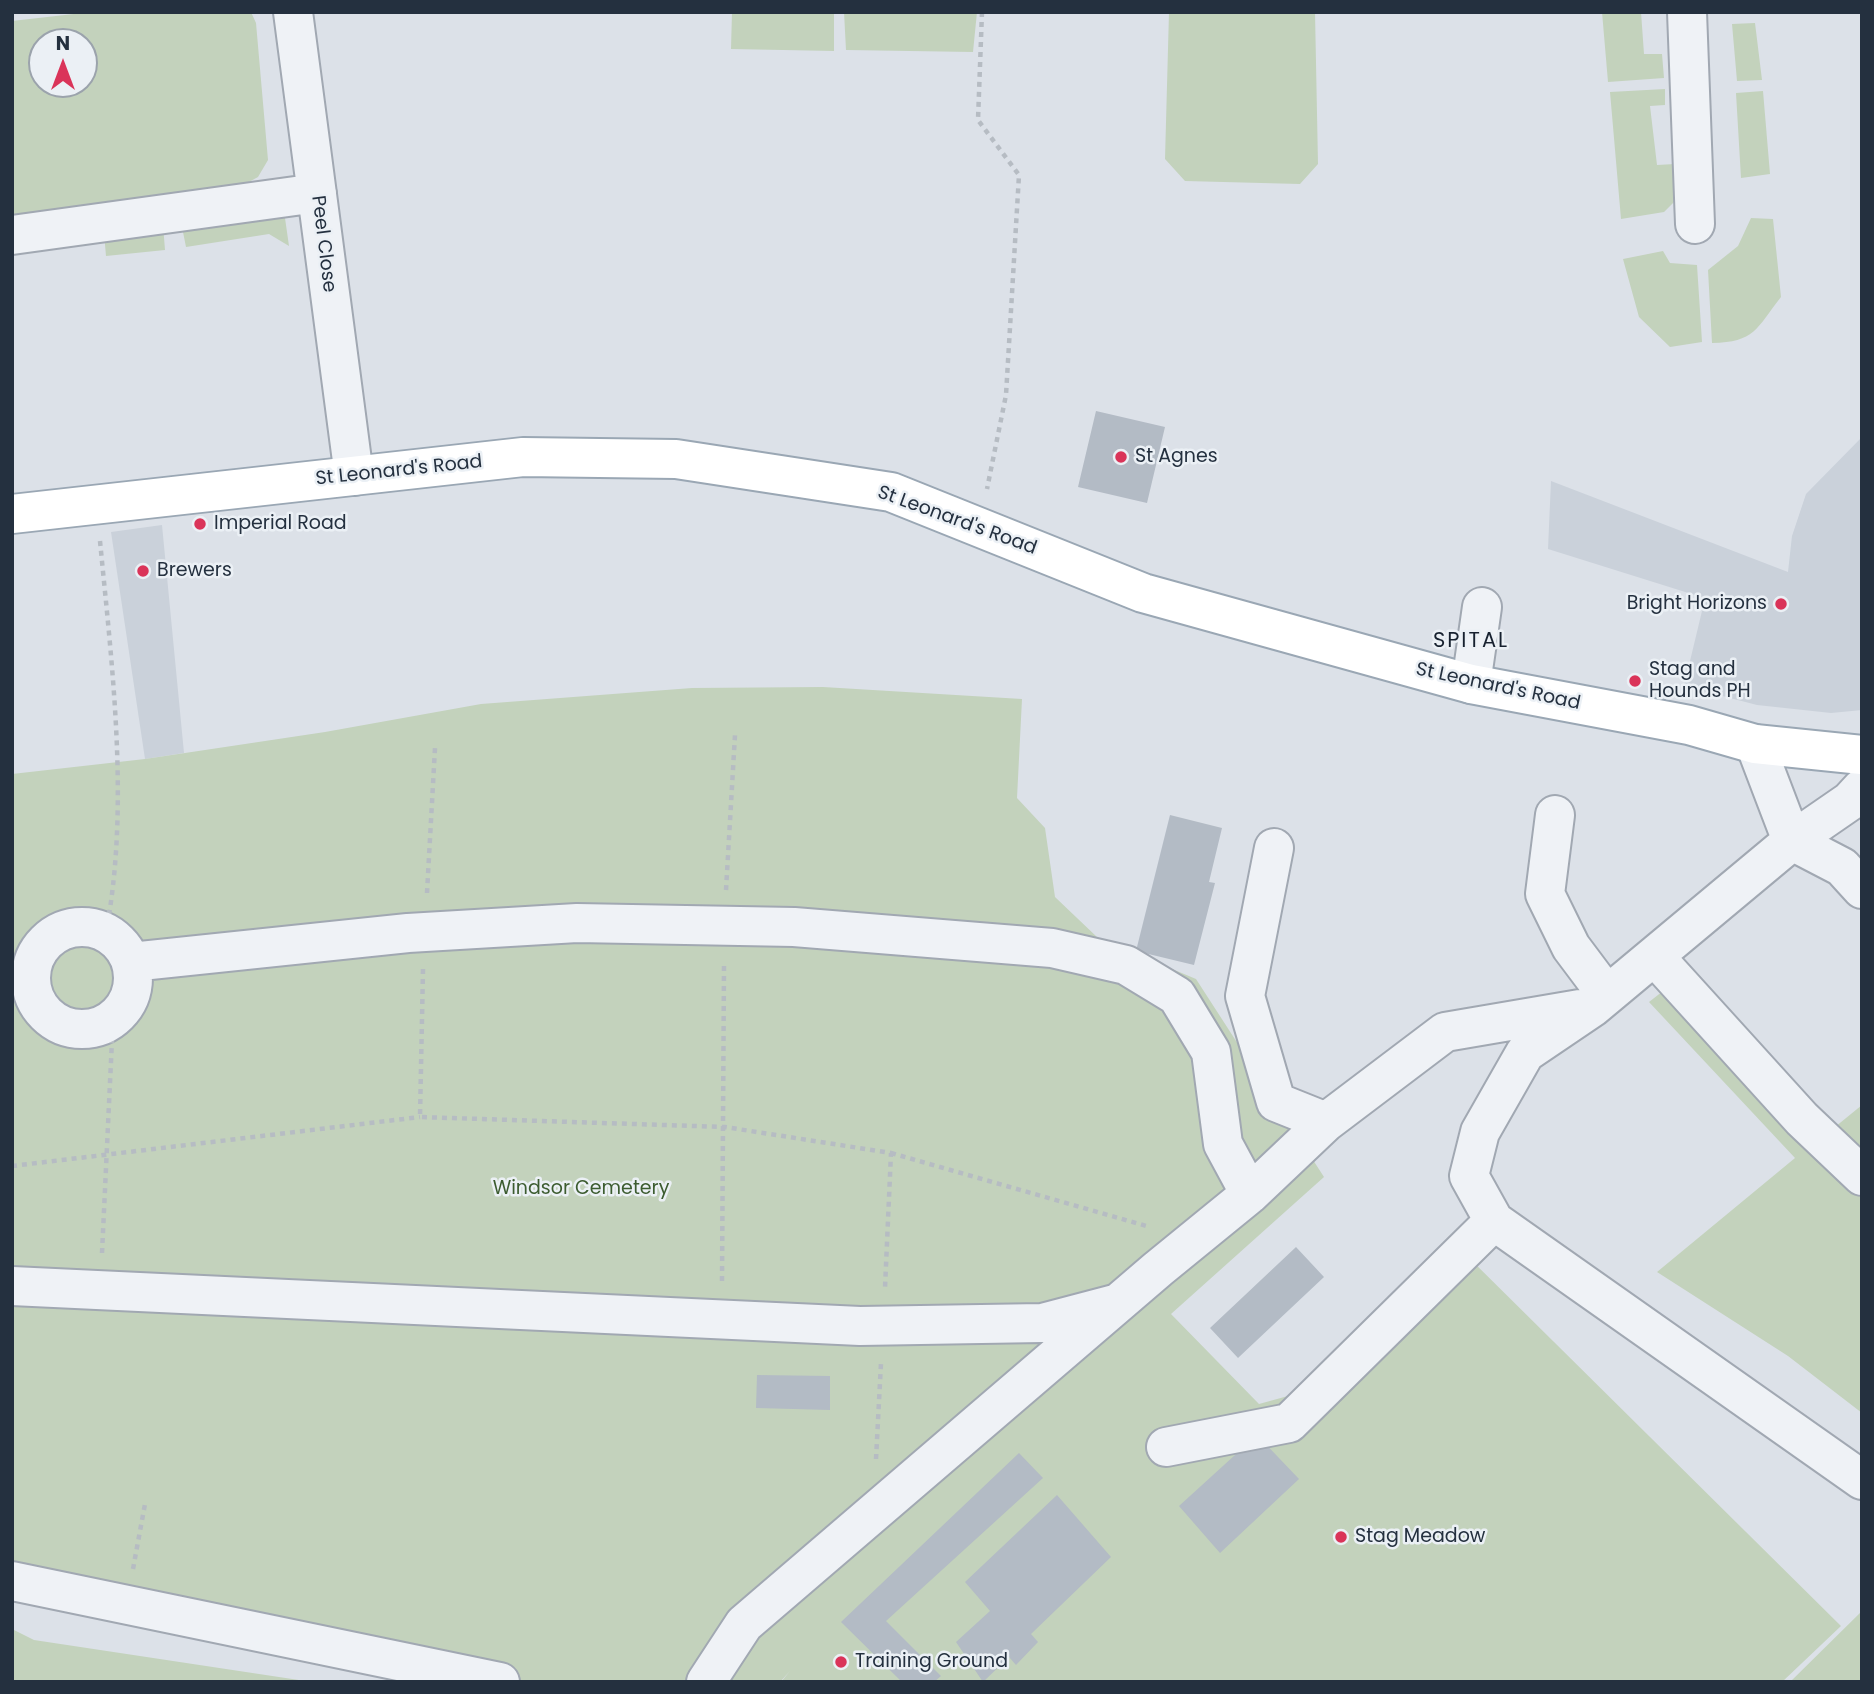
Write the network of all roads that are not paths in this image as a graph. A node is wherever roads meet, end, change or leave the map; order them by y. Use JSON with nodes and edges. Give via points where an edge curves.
{"nodes":[{"id":1,"x":293,"y":12,"type":"edge"},
{"id":2,"x":1687,"y":12,"type":"edge"},
{"id":3,"x":317,"y":192,"type":"junction"},
{"id":4,"x":1695,"y":225,"type":"dead end"},
{"id":5,"x":12,"y":235,"type":"edge"},
{"id":6,"x":354,"y":476,"type":"junction"},
{"id":7,"x":12,"y":514,"type":"edge"},
{"id":8,"x":1482,"y":607,"type":"dead end"},
{"id":9,"x":1471,"y":684,"type":"junction"},
{"id":10,"x":1755,"y":744,"type":"junction"},
{"id":11,"x":1862,"y":755,"type":"edge"},
{"id":12,"x":1862,"y":788,"type":"edge"},
{"id":13,"x":1555,"y":815,"type":"dead end"},
{"id":14,"x":1792,"y":841,"type":"junction"},
{"id":15,"x":1274,"y":848,"type":"dead end"},
{"id":16,"x":1862,"y":889,"type":"edge"},
{"id":17,"x":1655,"y":957,"type":"junction"},
{"id":18,"x":131,"y":962,"type":"junction"},
{"id":19,"x":22,"y":988,"type":"edge"},
{"id":20,"x":1600,"y":1001,"type":"junction"},
{"id":21,"x":1326,"y":1122,"type":"junction"},
{"id":22,"x":1862,"y":1177,"type":"edge"},
{"id":23,"x":1250,"y":1194,"type":"junction"},
{"id":24,"x":1494,"y":1221,"type":"junction"},
{"id":25,"x":12,"y":1286,"type":"edge"},
{"id":26,"x":1118,"y":1303,"type":"junction"},
{"id":27,"x":1166,"y":1447,"type":"dead end"},
{"id":28,"x":1862,"y":1480,"type":"edge"},
{"id":29,"x":12,"y":1581,"type":"edge"},
{"id":30,"x":500,"y":1682,"type":"edge"},
{"id":31,"x":706,"y":1682,"type":"edge"}],
"edges":[{"from":1,"to":3,"type":"street","name":"Peel Close"},
{"from":2,"to":4,"type":"street"},
{"from":3,"to":5,"type":"street"},
{"from":3,"to":6,"type":"street","name":"Peel Close"},
{"from":6,"to":7,"type":"main road","name":"St Leonard's Road"},
{"from":6,"to":9,"type":"main road","name":"St Leonard's Road","via":[[523,457],[676,459],[891,492],[1143,593]]},
{"from":8,"to":9,"type":"street"},
{"from":9,"to":10,"type":"main road","name":"St Leonard's Road","via":[[1689,725]]},
{"from":10,"to":11,"type":"main road","name":"St Leonard's Road"},
{"from":10,"to":14,"type":"street"},
{"from":12,"to":14,"type":"street","via":[[1850,802]]},
{"from":13,"to":20,"type":"street","via":[[1545,894]]},
{"from":14,"to":16,"type":"street","via":[[1842,867]]},
{"from":14,"to":17,"type":"street"},
{"from":15,"to":21,"type":"street","via":[[1245,996],[1276,1102]]},
{"from":17,"to":20,"type":"street"},
{"from":17,"to":22,"type":"street","via":[[1802,1119]]},
{"from":18,"to":19,"type":"street","via":[[120,943],[106,932],[80,927],[52,936],[34,960]]},
{"from":18,"to":19,"type":"street","via":[[134,975],[125,1006],[113,1019],[94,1027],[76,1029],[54,1020]]},
{"from":18,"to":23,"type":"street","via":[[424,932],[577,923],[794,927],[1052,948],[1126,965],[1178,996],[1211,1052],[1223,1144]]},
{"from":20,"to":21,"type":"street","via":[[1445,1032]]},
{"from":20,"to":24,"type":"street","via":[[1525,1053],[1480,1132],[1469,1176]]},
{"from":21,"to":23,"type":"street"},
{"from":23,"to":26,"type":"street"},
{"from":24,"to":27,"type":"street","via":[[1289,1423]]},
{"from":24,"to":28,"type":"street"},
{"from":25,"to":26,"type":"street","via":[[883,1326],[1042,1323]]},
{"from":26,"to":31,"type":"street","via":[[744,1624]]},
{"from":29,"to":30,"type":"street"}]}
